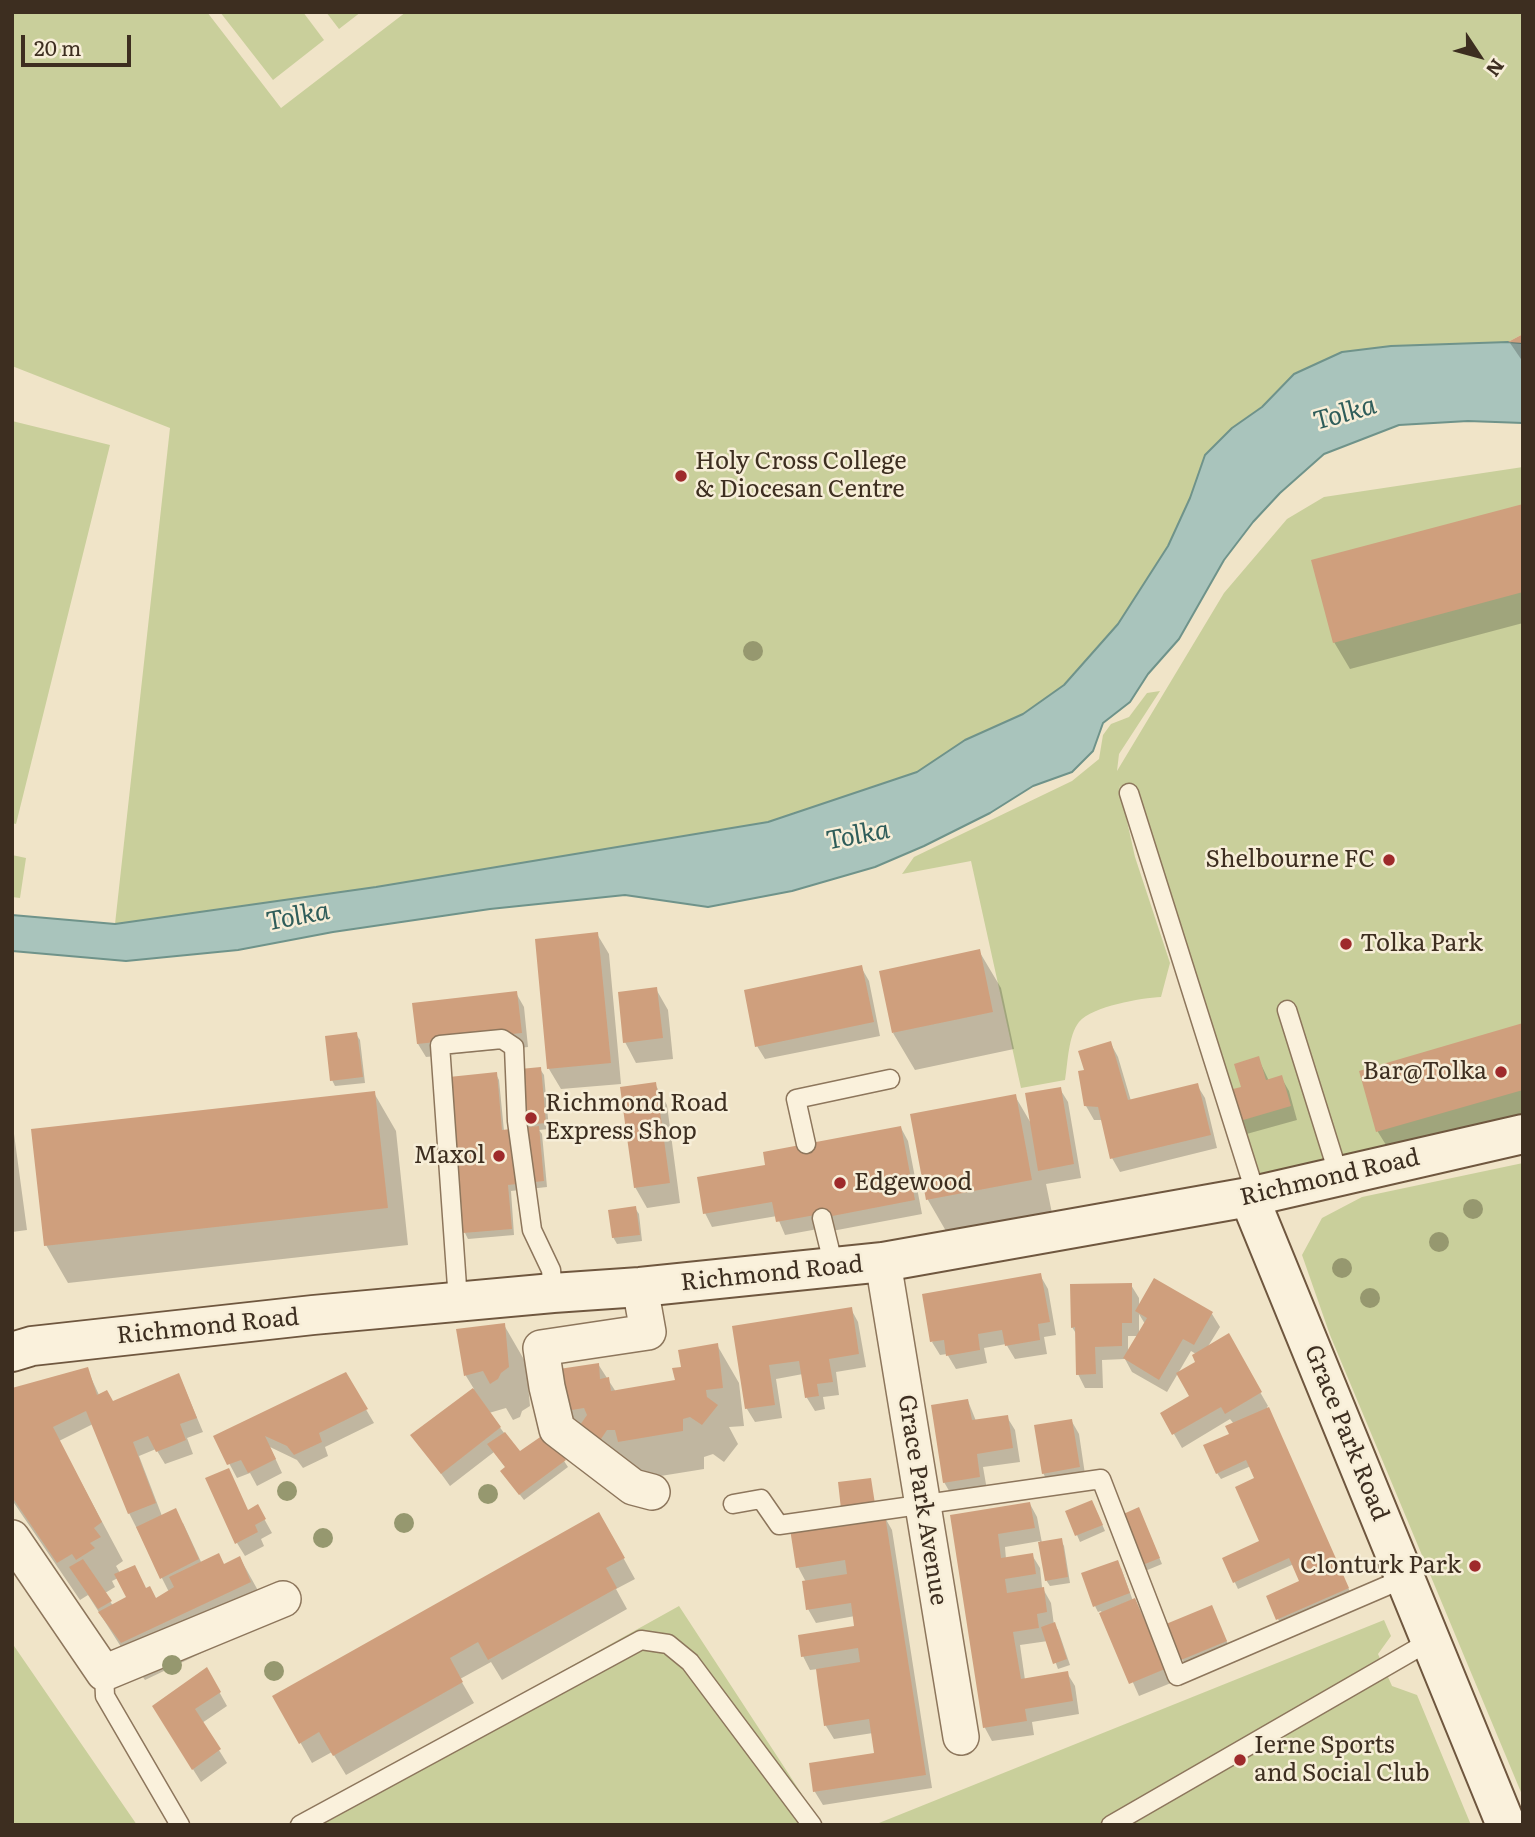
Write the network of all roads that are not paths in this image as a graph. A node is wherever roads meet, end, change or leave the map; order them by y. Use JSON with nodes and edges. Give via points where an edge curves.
{"nodes":[{"id":1,"x":1129,"y":793,"type":"dead end"},
{"id":2,"x":1287,"y":1010,"type":"dead end"},
{"id":3,"x":890,"y":1079,"type":"dead end"},
{"id":4,"x":1523,"y":1133,"type":"edge"},
{"id":5,"x":806,"y":1144,"type":"dead end"},
{"id":6,"x":1339,"y":1176,"type":"junction"},
{"id":7,"x":1253,"y":1196,"type":"junction"},
{"id":8,"x":822,"y":1218,"type":"dead end"},
{"id":9,"x":883,"y":1262,"type":"junction"},
{"id":10,"x":834,"y":1267,"type":"junction"},
{"id":11,"x":640,"y":1287,"type":"junction"},
{"id":12,"x":553,"y":1293,"type":"junction"},
{"id":13,"x":458,"y":1301,"type":"junction"},
{"id":14,"x":13,"y":1348,"type":"edge"},
{"id":15,"x":652,"y":1492,"type":"dead end"},
{"id":16,"x":733,"y":1504,"type":"dead end"},
{"id":17,"x":923,"y":1505,"type":"junction"},
{"id":18,"x":12,"y":1538,"type":"edge"},
{"id":19,"x":1405,"y":1578,"type":"junction"},
{"id":20,"x":282,"y":1599,"type":"dead end"},
{"id":21,"x":1430,"y":1641,"type":"junction"},
{"id":22,"x":104,"y":1673,"type":"junction"},
{"id":23,"x":961,"y":1737,"type":"dead end"},
{"id":24,"x":180,"y":1825,"type":"edge"},
{"id":25,"x":300,"y":1825,"type":"edge"},
{"id":26,"x":812,"y":1825,"type":"edge"},
{"id":27,"x":1111,"y":1825,"type":"edge"},
{"id":28,"x":1506,"y":1825,"type":"edge"}],
"edges":[{"from":1,"to":7,"type":"lane"},
{"from":2,"to":6,"type":"lane"},
{"from":3,"to":5,"type":"lane","via":[[796,1099]]},
{"from":4,"to":6,"type":"street","name":"Richmond Road"},
{"from":6,"to":7,"type":"street","name":"Richmond Road"},
{"from":7,"to":9,"type":"street","name":"Richmond Road"},
{"from":7,"to":19,"type":"street","name":"Grace Park Road"},
{"from":8,"to":10,"type":"lane"},
{"from":9,"to":10,"type":"street","name":"Richmond Road"},
{"from":9,"to":17,"type":"street","name":"Grace Park Avenue"},
{"from":10,"to":11,"type":"street","name":"Richmond Road"},
{"from":11,"to":12,"type":"street","name":"Richmond Road"},
{"from":11,"to":15,"type":"street","via":[[649,1332],[541,1348],[558,1429],[633,1487]]},
{"from":12,"to":13,"type":"street","name":"Richmond Road"},
{"from":12,"to":13,"type":"lane","via":[[551,1270],[532,1230],[517,1121],[514,1047],[502,1039],[439,1045]]},
{"from":13,"to":14,"type":"street","name":"Richmond Road"},
{"from":16,"to":17,"type":"lane","via":[[761,1499],[779,1525]]},
{"from":17,"to":19,"type":"lane","via":[[1101,1479],[1177,1676]]},
{"from":17,"to":23,"type":"street","name":"Grace Park Avenue"},
{"from":18,"to":22,"type":"street"},
{"from":19,"to":21,"type":"street","name":"Grace Park Road"},
{"from":20,"to":22,"type":"street"},
{"from":21,"to":27,"type":"lane"},
{"from":21,"to":28,"type":"street","name":"Grace Park Road"},
{"from":22,"to":24,"type":"lane","via":[[105,1696]]},
{"from":25,"to":26,"type":"lane","via":[[641,1640],[668,1644],[690,1662]]}]}
